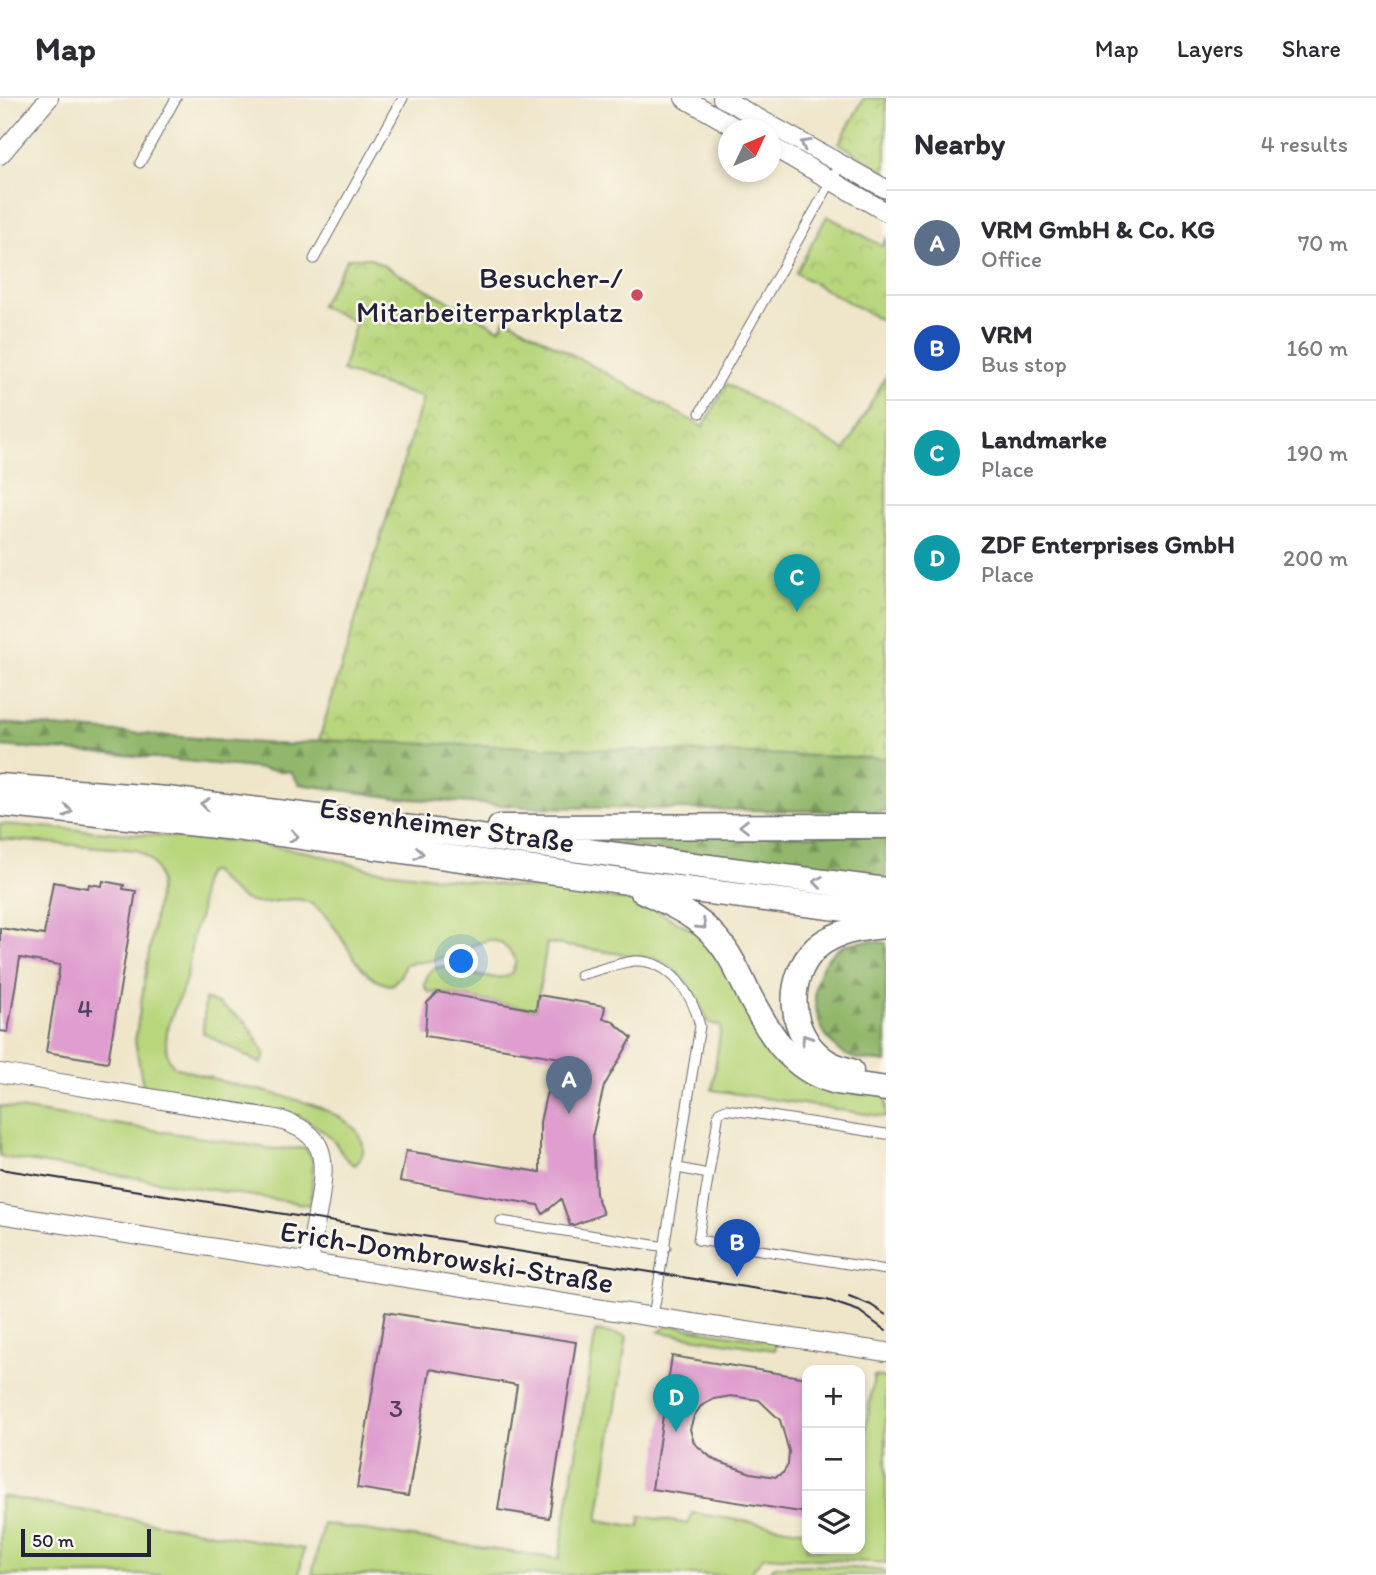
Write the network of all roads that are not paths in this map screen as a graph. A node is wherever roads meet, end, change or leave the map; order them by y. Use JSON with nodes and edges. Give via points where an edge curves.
{"nodes":[{"id":1,"x":50,"y":98,"type":"edge"},
{"id":2,"x":176,"y":98,"type":"edge"},
{"id":3,"x":403,"y":98,"type":"edge"},
{"id":4,"x":684,"y":98,"type":"edge"},
{"id":5,"x":722,"y":98,"type":"edge"},
{"id":6,"x":721,"y":119,"type":"edge"},
{"id":7,"x":6,"y":142,"type":"edge"},
{"id":8,"x":781,"y":152,"type":"edge"},
{"id":9,"x":0,"y":155,"type":"edge"},
{"id":10,"x":140,"y":163,"type":"dead end"},
{"id":11,"x":841,"y":164,"type":"junction"},
{"id":12,"x":831,"y":180,"type":"junction"},
{"id":13,"x":886,"y":189,"type":"edge"},
{"id":14,"x":886,"y":212,"type":"edge"},
{"id":15,"x":314,"y":258,"type":"dead end"},
{"id":16,"x":700,"y":413,"type":"dead end"},
{"id":17,"x":0,"y":786,"type":"edge"},
{"id":18,"x":0,"y":804,"type":"edge"},
{"id":19,"x":886,"y":826,"type":"edge"},
{"id":20,"x":419,"y":829,"type":"junction"},
{"id":21,"x":621,"y":881,"type":"junction"},
{"id":22,"x":886,"y":890,"type":"edge"},
{"id":23,"x":886,"y":914,"type":"edge"},
{"id":24,"x":886,"y":926,"type":"edge"},
{"id":25,"x":580,"y":975,"type":"dead end"},
{"id":26,"x":0,"y":1073,"type":"edge"},
{"id":27,"x":886,"y":1076,"type":"edge"},
{"id":28,"x":886,"y":1089,"type":"edge"},
{"id":29,"x":886,"y":1134,"type":"edge"},
{"id":30,"x":678,"y":1168,"type":"junction"},
{"id":31,"x":708,"y":1174,"type":"junction"},
{"id":32,"x":0,"y":1214,"type":"edge"},
{"id":33,"x":501,"y":1221,"type":"dead end"},
{"id":34,"x":666,"y":1247,"type":"junction"},
{"id":35,"x":309,"y":1264,"type":"junction"},
{"id":36,"x":886,"y":1270,"type":"edge"},
{"id":37,"x":653,"y":1317,"type":"junction"},
{"id":38,"x":886,"y":1352,"type":"edge"}],
"edges":[{"from":1,"to":7,"type":"street"},
{"from":2,"to":10,"type":"lane"},
{"from":3,"to":15,"type":"lane"},
{"from":4,"to":6,"type":"street"},
{"from":11,"to":5,"type":"street","one_way":true},
{"from":7,"to":9,"type":"street"},
{"from":8,"to":12,"type":"street"},
{"from":11,"to":12,"type":"lane"},
{"from":11,"to":13,"type":"street"},
{"from":12,"to":14,"type":"street"},
{"from":12,"to":16,"type":"lane"},
{"from":20,"to":17,"type":"main road","name":"Essenheimer Straße","one_way":true,"via":[[166,799]]},
{"from":18,"to":21,"type":"main road","name":"Essenheimer Straße","one_way":true,"via":[[236,828]]},
{"from":19,"to":20,"type":"main road","one_way":true},
{"from":22,"to":20,"type":"main road","name":"Essenheimer Straße","one_way":true},
{"from":21,"to":23,"type":"main road","name":"Essenheimer Straße"},
{"from":21,"to":28,"type":"main road","one_way":true,"via":[[694,917],[717,939],[768,1029],[795,1061],[833,1081]]},
{"from":27,"to":24,"type":"main road","one_way":true,"via":[[855,1072],[821,1057],[800,1029],[794,996],[803,965],[816,948],[847,931]]},
{"from":25,"to":30,"type":"lane","via":[[635,961],[648,963],[676,978],[696,1010],[700,1026]]},
{"from":26,"to":35,"type":"street","via":[[299,1126],[316,1142],[324,1165]]},
{"from":29,"to":31,"type":"lane","via":[[726,1109],[719,1112]]},
{"from":30,"to":31,"type":"lane"},
{"from":30,"to":34,"type":"lane"},
{"from":31,"to":36,"type":"lane","via":[[698,1240]]},
{"from":32,"to":35,"type":"street","name":"Erich-Dombrowski-Straße"},
{"from":33,"to":34,"type":"lane"},
{"from":34,"to":37,"type":"lane"},
{"from":35,"to":37,"type":"street","name":"Erich-Dombrowski-Straße"},
{"from":37,"to":38,"type":"street","name":"Erich-Dombrowski-Straße"}]}
